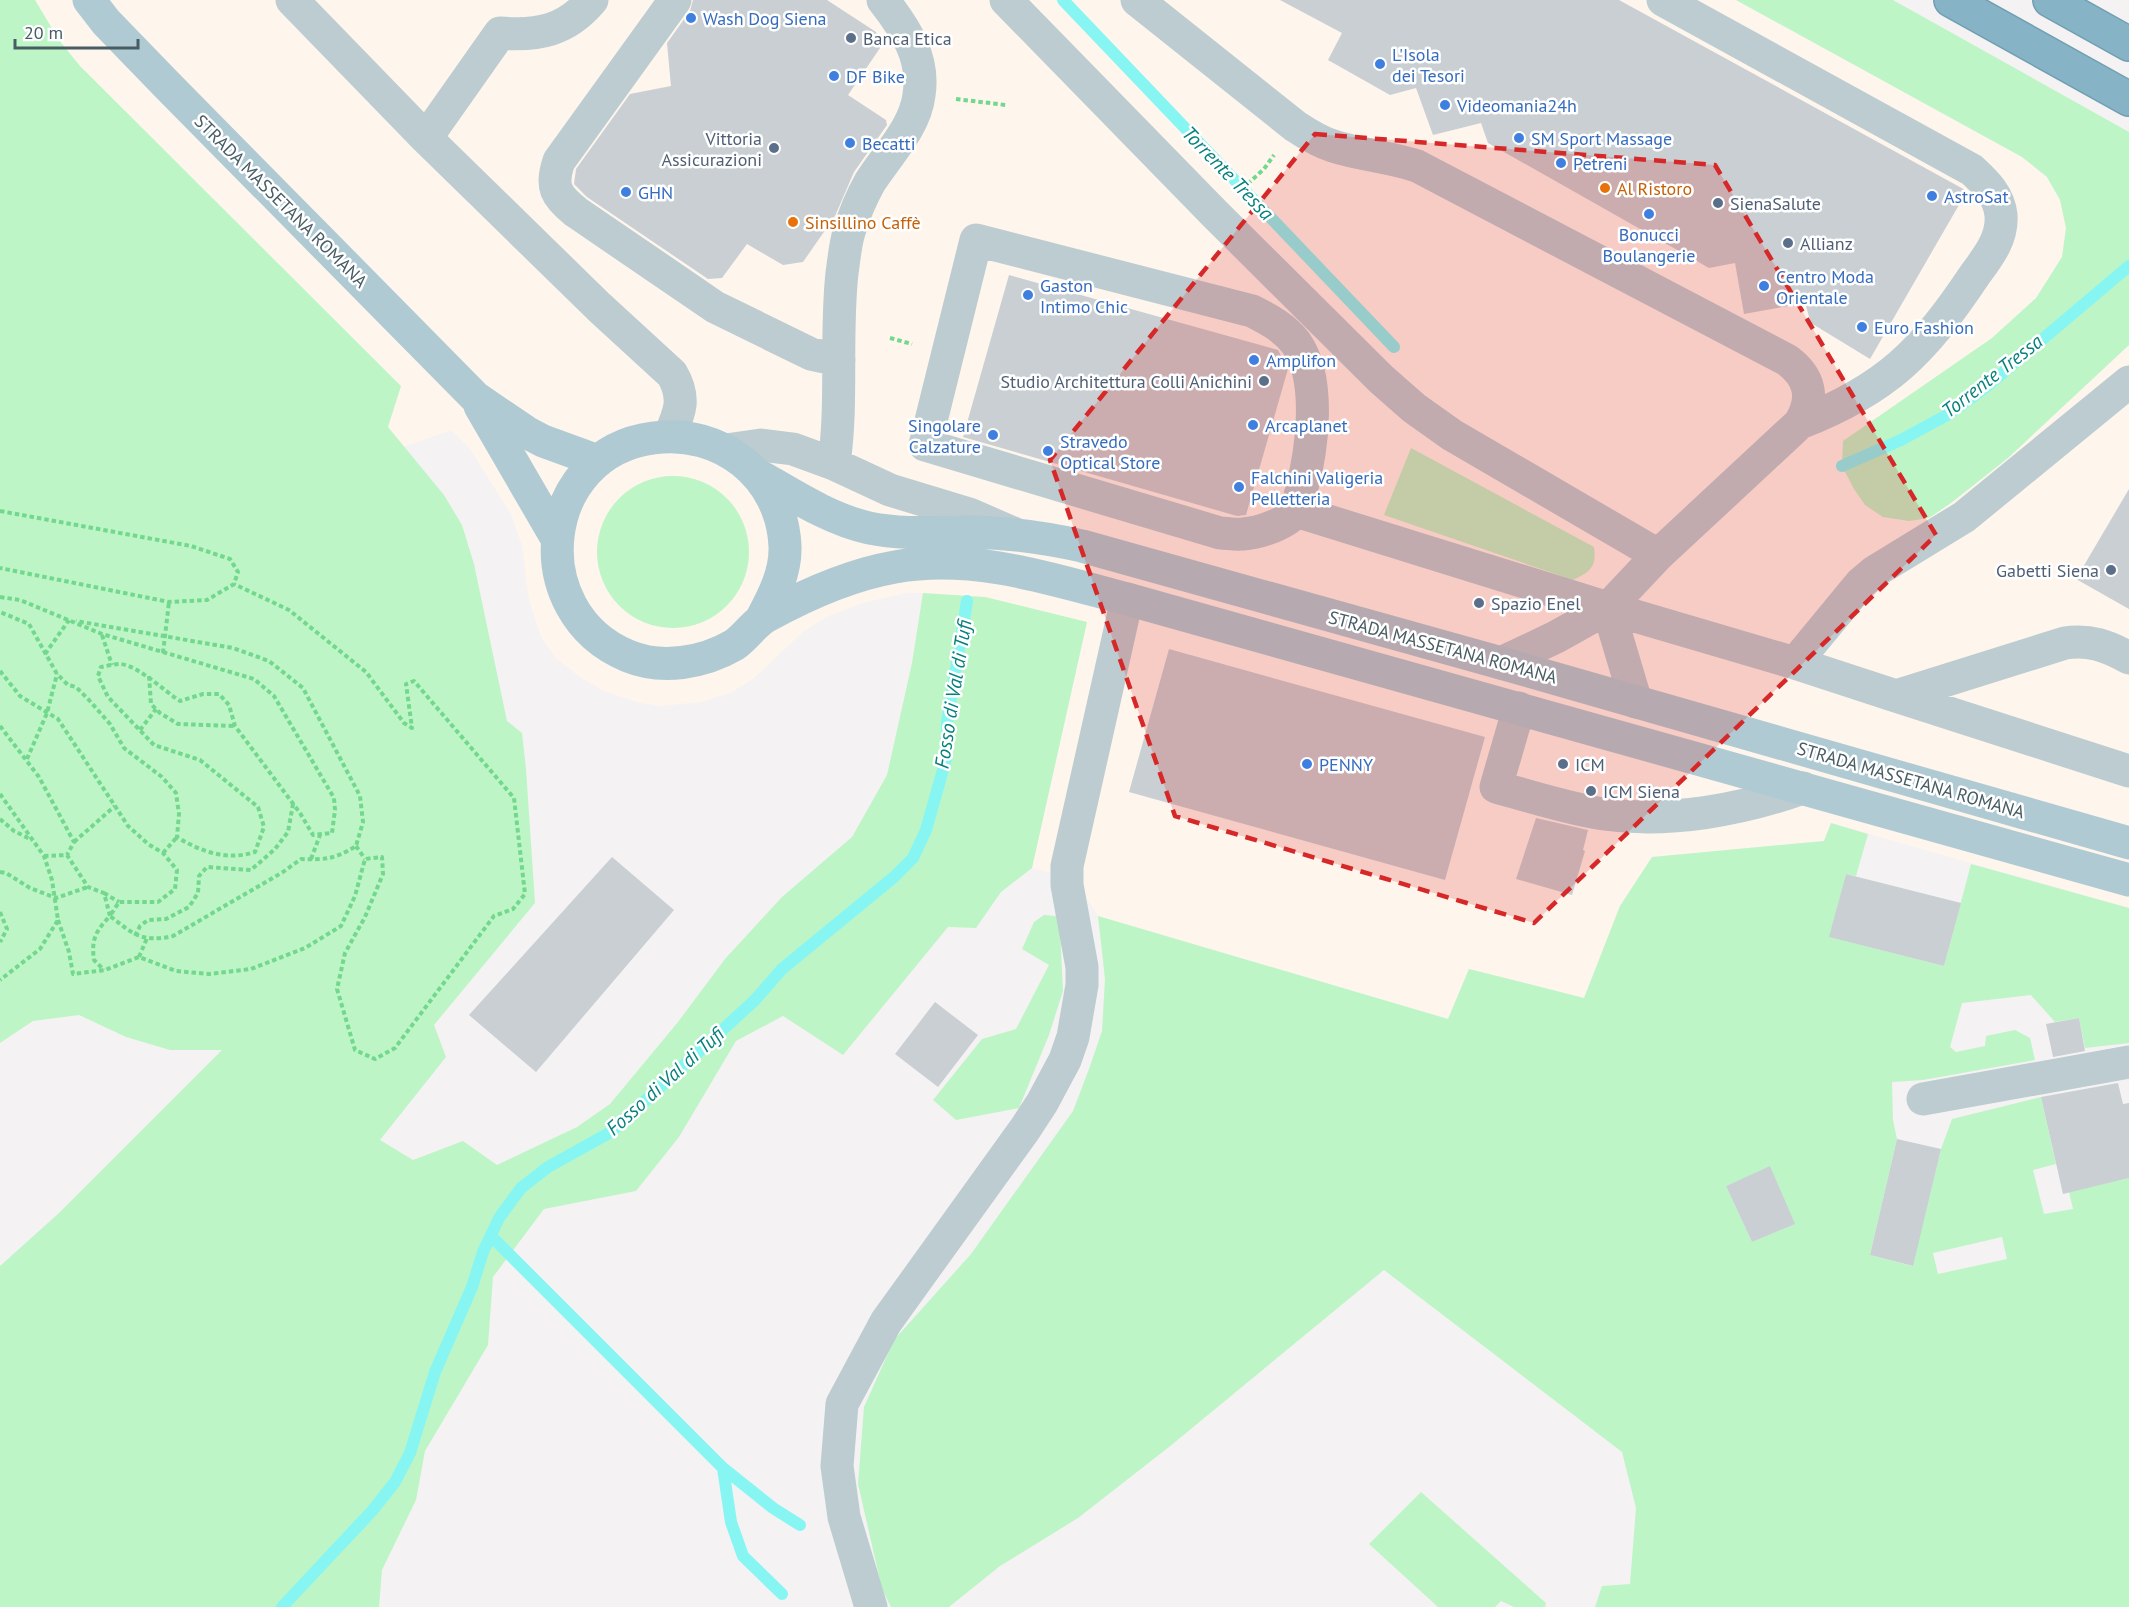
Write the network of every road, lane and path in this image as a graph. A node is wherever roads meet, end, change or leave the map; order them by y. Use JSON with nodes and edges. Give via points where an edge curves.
{"nodes":[{"id":1,"x":89,"y":0,"type":"edge"},
{"id":2,"x":292,"y":0,"type":"edge"},
{"id":3,"x":592,"y":0,"type":"edge"},
{"id":4,"x":675,"y":0,"type":"edge"},
{"id":5,"x":883,"y":0,"type":"edge"},
{"id":6,"x":1006,"y":0,"type":"edge"},
{"id":7,"x":1137,"y":0,"type":"edge"},
{"id":8,"x":1663,"y":0,"type":"edge"},
{"id":9,"x":1951,"y":0,"type":"edge"},
{"id":10,"x":2050,"y":0,"type":"edge"},
{"id":11,"x":2129,"y":44,"type":"edge"},
{"id":12,"x":919,"y":95,"type":"junction"},
{"id":13,"x":2129,"y":99,"type":"edge"},
{"id":14,"x":1006,"y":105,"type":"dead end"},
{"id":15,"x":426,"y":138,"type":"junction"},
{"id":16,"x":839,"y":360,"type":"junction"},
{"id":17,"x":2129,"y":382,"type":"edge"},
{"id":18,"x":476,"y":399,"type":"junction"},
{"id":19,"x":1800,"y":423,"type":"junction"},
{"id":20,"x":670,"y":435,"type":"junction"},
{"id":21,"x":726,"y":450,"type":"junction"},
{"id":22,"x":598,"y":461,"type":"junction"},
{"id":23,"x":834,"y":464,"type":"junction"},
{"id":24,"x":757,"y":475,"type":"junction"},
{"id":25,"x":0,"y":511,"type":"edge"},
{"id":26,"x":1296,"y":511,"type":"junction"},
{"id":27,"x":1017,"y":535,"type":"junction"},
{"id":28,"x":556,"y":537,"type":"junction"},
{"id":29,"x":1658,"y":555,"type":"junction"},
{"id":30,"x":0,"y":567,"type":"edge"},
{"id":31,"x":234,"y":584,"type":"junction"},
{"id":32,"x":0,"y":597,"type":"edge"},
{"id":33,"x":1127,"y":599,"type":"junction"},
{"id":34,"x":169,"y":602,"type":"junction"},
{"id":35,"x":1608,"y":608,"type":"junction"},
{"id":36,"x":0,"y":612,"type":"edge"},
{"id":37,"x":762,"y":618,"type":"junction"},
{"id":38,"x":68,"y":620,"type":"junction"},
{"id":39,"x":102,"y":634,"type":"junction"},
{"id":40,"x":165,"y":636,"type":"junction"},
{"id":41,"x":163,"y":653,"type":"junction"},
{"id":42,"x":45,"y":654,"type":"junction"},
{"id":43,"x":2129,"y":658,"type":"edge"},
{"id":44,"x":1501,"y":663,"type":"junction"},
{"id":45,"x":1795,"y":663,"type":"junction"},
{"id":46,"x":112,"y":665,"type":"junction"},
{"id":47,"x":0,"y":671,"type":"edge"},
{"id":48,"x":57,"y":674,"type":"junction"},
{"id":49,"x":149,"y":676,"type":"junction"},
{"id":50,"x":1896,"y":696,"type":"junction"},
{"id":51,"x":1636,"y":702,"type":"junction"},
{"id":52,"x":1519,"y":708,"type":"junction"},
{"id":53,"x":156,"y":709,"type":"junction"},
{"id":54,"x":47,"y":713,"type":"junction"},
{"id":55,"x":0,"y":726,"type":"edge"},
{"id":56,"x":235,"y":726,"type":"junction"},
{"id":57,"x":140,"y":730,"type":"junction"},
{"id":58,"x":26,"y":760,"type":"junction"},
{"id":59,"x":2129,"y":771,"type":"edge"},
{"id":60,"x":1803,"y":788,"type":"junction"},
{"id":61,"x":0,"y":794,"type":"edge"},
{"id":62,"x":293,"y":804,"type":"junction"},
{"id":63,"x":115,"y":806,"type":"junction"},
{"id":64,"x":2,"y":820,"type":"edge"},
{"id":65,"x":320,"y":835,"type":"junction"},
{"id":66,"x":177,"y":837,"type":"junction"},
{"id":67,"x":32,"y":840,"type":"junction"},
{"id":68,"x":74,"y":842,"type":"junction"},
{"id":69,"x":2129,"y":843,"type":"edge"},
{"id":70,"x":357,"y":846,"type":"junction"},
{"id":71,"x":163,"y":853,"type":"junction"},
{"id":72,"x":67,"y":855,"type":"junction"},
{"id":73,"x":44,"y":856,"type":"junction"},
{"id":74,"x":311,"y":859,"type":"junction"},
{"id":75,"x":365,"y":859,"type":"junction"},
{"id":76,"x":0,"y":872,"type":"edge"},
{"id":77,"x":2129,"y":880,"type":"edge"},
{"id":78,"x":88,"y":887,"type":"junction"},
{"id":79,"x":104,"y":893,"type":"junction"},
{"id":80,"x":56,"y":898,"type":"junction"},
{"id":81,"x":119,"y":902,"type":"junction"},
{"id":82,"x":0,"y":912,"type":"edge"},
{"id":83,"x":110,"y":916,"type":"junction"},
{"id":84,"x":58,"y":920,"type":"junction"},
{"id":85,"x":135,"y":936,"type":"junction"},
{"id":86,"x":147,"y":938,"type":"junction"},
{"id":87,"x":0,"y":942,"type":"edge"},
{"id":88,"x":139,"y":957,"type":"junction"},
{"id":89,"x":105,"y":970,"type":"junction"},
{"id":90,"x":0,"y":980,"type":"edge"},
{"id":91,"x":2129,"y":1062,"type":"edge"},
{"id":92,"x":1923,"y":1098,"type":"dead end"},
{"id":93,"x":871,"y":1607,"type":"edge"}],
"edges":[{"from":1,"to":18,"type":"main road","name":"STRADA MASSETANA ROMANA","via":[[106,22]]},
{"from":2,"to":15,"type":"street"},
{"from":3,"to":15,"type":"street","via":[[560,27],[533,34],[500,33]]},
{"from":4,"to":16,"type":"street","via":[[559,161],[554,183],[562,201],[715,307],[811,354]]},
{"from":5,"to":12,"type":"street","via":[[903,26],[916,53]]},
{"from":6,"to":29,"type":"street","via":[[1381,380],[1452,435]]},
{"from":7,"to":19,"type":"street","via":[[1295,126],[1319,140],[1417,166],[1787,360],[1803,375],[1808,387],[1809,405]]},
{"from":8,"to":19,"type":"street","via":[[1972,170],[1996,198],[2001,214],[1994,247],[1947,317],[1887,377],[1838,407]]},
{"from":9,"to":13,"type":"highway"},
{"from":10,"to":11,"type":"highway"},
{"from":12,"to":14,"type":"path"},
{"from":12,"to":16,"type":"street","via":[[906,128],[870,182],[848,234],[838,308]]},
{"from":15,"to":20,"type":"street","via":[[598,308],[672,374],[680,404]]},
{"from":16,"to":23,"type":"street"},
{"from":17,"to":45,"type":"street","via":[[1964,517],[1874,572]]},
{"from":18,"to":22,"type":"main road","name":"STRADA MASSETANA ROMANA","via":[[543,441]]},
{"from":18,"to":28,"type":"main road","name":"STRADA MASSETANA ROMANA"},
{"from":19,"to":29,"type":"street"},
{"from":20,"to":21,"type":"main road","name":"STRADA MASSETANA ROMANA","via":[[699,438]]},
{"from":20,"to":22,"type":"main road","name":"STRADA MASSETANA ROMANA","via":[[640,439]]},
{"from":21,"to":23,"type":"street","via":[[776,446]]},
{"from":21,"to":24,"type":"main road","name":"STRADA MASSETANA ROMANA"},
{"from":22,"to":28,"type":"main road","name":"STRADA MASSETANA ROMANA","via":[[578,483],[564,508]]},
{"from":23,"to":27,"type":"street","via":[[890,490],[969,514]]},
{"from":24,"to":27,"type":"main road","name":"STRADA MASSETANA ROMANA","via":[[827,513],[869,528]]},
{"from":24,"to":37,"type":"main road","name":"STRADA MASSETANA ROMANA","via":[[777,508],[785,546],[780,584]]},
{"from":25,"to":31,"type":"path","via":[[191,546],[230,559],[238,572]]},
{"from":26,"to":26,"type":"street","via":[[1309,465],[1312,397],[1306,361],[1284,331],[1252,311],[976,240],[925,445],[1220,533],[1242,535],[1260,531],[1280,524]]},
{"from":26,"to":35,"type":"street"},
{"from":27,"to":44,"type":"main road","name":"STRADA MASSETANA ROMANA","via":[[1082,546]]},
{"from":28,"to":37,"type":"main road","name":"STRADA MASSETANA ROMANA","via":[[558,574],[572,608],[596,637],[628,656],[664,664],[701,659],[735,644]]},
{"from":29,"to":35,"type":"street"},
{"from":30,"to":34,"type":"path"},
{"from":31,"to":34,"type":"path","via":[[207,600]]},
{"from":31,"to":75,"type":"path","via":[[289,610],[366,672],[404,723],[412,728],[406,684],[414,681],[514,798],[525,894],[513,909],[494,916],[395,1048],[375,1059],[355,1050],[337,989],[345,953],[383,874],[382,857]]},
{"from":32,"to":38,"type":"path","via":[[20,600]]},
{"from":33,"to":37,"type":"main road","name":"STRADA MASSETANA ROMANA","via":[[999,568],[968,563],[931,564],[894,567],[855,577]]},
{"from":33,"to":52,"type":"main road","name":"STRADA MASSETANA ROMANA"},
{"from":33,"to":93,"type":"street","via":[[1067,866],[1082,985],[1065,1060],[1025,1128],[886,1322],[842,1404],[837,1466],[844,1516]]},
{"from":34,"to":40,"type":"path"},
{"from":35,"to":44,"type":"street"},
{"from":35,"to":45,"type":"street"},
{"from":35,"to":51,"type":"street"},
{"from":36,"to":42,"type":"path","via":[[29,624]]},
{"from":38,"to":39,"type":"path"},
{"from":38,"to":40,"type":"path"},
{"from":38,"to":42,"type":"path"},
{"from":39,"to":41,"type":"path"},
{"from":39,"to":46,"type":"path"},
{"from":40,"to":41,"type":"path"},
{"from":40,"to":70,"type":"path","via":[[233,648],[268,661],[303,688],[360,796],[363,822]]},
{"from":41,"to":65,"type":"path","via":[[254,679],[274,696],[334,798],[332,833]]},
{"from":42,"to":48,"type":"path"},
{"from":43,"to":50,"type":"street","via":[[2082,640]]},
{"from":44,"to":51,"type":"main road","name":"STRADA MASSETANA ROMANA"},
{"from":45,"to":50,"type":"street"},
{"from":46,"to":49,"type":"path","via":[[122,664]]},
{"from":46,"to":57,"type":"path","via":[[101,667],[98,676],[108,697]]},
{"from":47,"to":54,"type":"path","via":[[20,696]]},
{"from":48,"to":54,"type":"path"},
{"from":48,"to":66,"type":"path","via":[[89,700],[124,748],[176,793]]},
{"from":49,"to":53,"type":"path","via":[[151,704]]},
{"from":49,"to":56,"type":"path","via":[[180,701],[219,694],[229,705]]},
{"from":50,"to":59,"type":"street"},
{"from":51,"to":69,"type":"main road","name":"STRADA MASSETANA ROMANA"},
{"from":52,"to":60,"type":"main road","name":"STRADA MASSETANA ROMANA"},
{"from":52,"to":60,"type":"street","via":[[1496,787],[1626,816],[1730,808]]},
{"from":53,"to":56,"type":"path","via":[[178,724]]},
{"from":53,"to":57,"type":"path"},
{"from":54,"to":58,"type":"path"},
{"from":54,"to":63,"type":"path","via":[[57,719]]},
{"from":55,"to":58,"type":"path"},
{"from":56,"to":62,"type":"path"},
{"from":57,"to":66,"type":"path","via":[[154,745],[200,760],[258,807],[264,827],[255,852],[242,856],[216,855]]},
{"from":58,"to":68,"type":"path"},
{"from":60,"to":77,"type":"main road","name":"STRADA MASSETANA ROMANA"},
{"from":61,"to":67,"type":"path"},
{"from":62,"to":65,"type":"path","via":[[313,835]]},
{"from":62,"to":85,"type":"path","via":[[288,832],[251,870],[207,867],[199,876],[198,893],[189,907],[166,919],[148,920]]},
{"from":63,"to":68,"type":"path"},
{"from":63,"to":71,"type":"path","via":[[128,826]]},
{"from":64,"to":67,"type":"path"},
{"from":65,"to":74,"type":"path"},
{"from":66,"to":71,"type":"path"},
{"from":67,"to":73,"type":"path"},
{"from":68,"to":72,"type":"path"},
{"from":70,"to":74,"type":"path","via":[[338,857]]},
{"from":70,"to":75,"type":"path"},
{"from":71,"to":81,"type":"path","via":[[177,870],[175,889],[158,902]]},
{"from":72,"to":73,"type":"path"},
{"from":72,"to":78,"type":"path"},
{"from":73,"to":80,"type":"path"},
{"from":74,"to":86,"type":"path","via":[[301,859],[173,936]]},
{"from":75,"to":88,"type":"path","via":[[355,896],[341,926],[304,948],[251,969],[209,974],[176,971]]},
{"from":76,"to":80,"type":"path"},
{"from":78,"to":79,"type":"path"},
{"from":78,"to":80,"type":"path"},
{"from":79,"to":81,"type":"path"},
{"from":79,"to":83,"type":"path"},
{"from":80,"to":84,"type":"path"},
{"from":81,"to":83,"type":"path"},
{"from":82,"to":87,"type":"path","via":[[7,929]]},
{"from":83,"to":85,"type":"path"},
{"from":83,"to":89,"type":"path","via":[[99,928],[92,945],[94,960]]},
{"from":84,"to":89,"type":"path","via":[[73,974]]},
{"from":84,"to":90,"type":"path","via":[[40,949]]},
{"from":85,"to":86,"type":"path"},
{"from":86,"to":88,"type":"path"},
{"from":88,"to":89,"type":"path"},
{"from":91,"to":92,"type":"street"}]}
